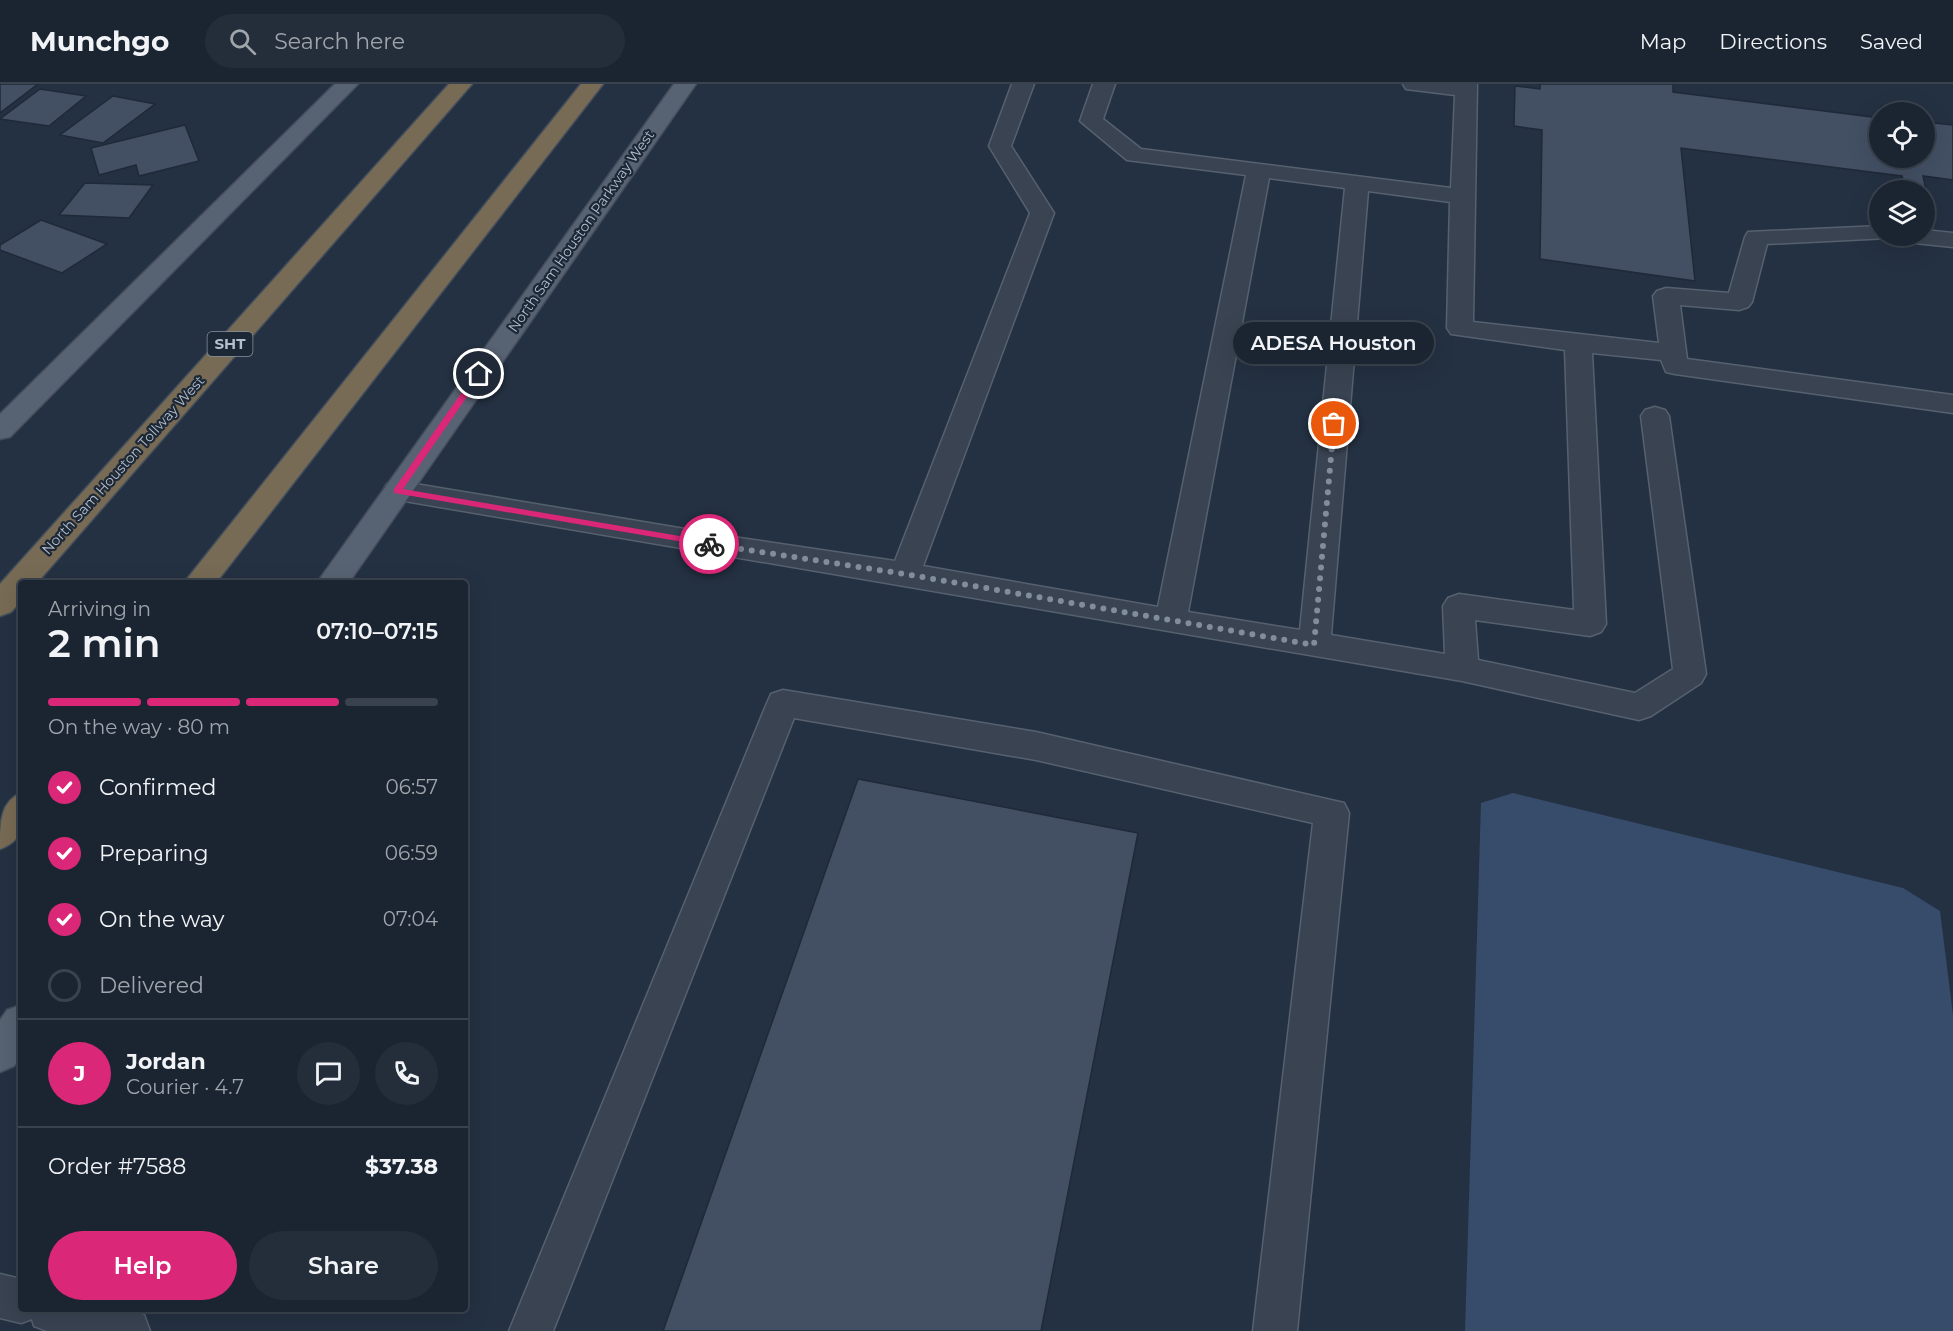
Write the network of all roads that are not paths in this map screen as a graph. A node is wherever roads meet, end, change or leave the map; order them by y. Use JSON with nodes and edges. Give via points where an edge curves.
{"nodes":[{"id":1,"x":347,"y":84,"type":"edge"},
{"id":2,"x":461,"y":84,"type":"edge"},
{"id":3,"x":592,"y":84,"type":"edge"},
{"id":4,"x":685,"y":84,"type":"edge"},
{"id":5,"x":1023,"y":84,"type":"edge"},
{"id":6,"x":1104,"y":84,"type":"edge"},
{"id":7,"x":1414,"y":84,"type":"edge"},
{"id":8,"x":1466,"y":87,"type":"edge"},
{"id":9,"x":1259,"y":170,"type":"junction"},
{"id":10,"x":1357,"y":183,"type":"junction"},
{"id":11,"x":1462,"y":197,"type":"junction"},
{"id":12,"x":1869,"y":232,"type":"edge"},
{"id":13,"x":1935,"y":239,"type":"edge"},
{"id":14,"x":1953,"y":240,"type":"edge"},
{"id":15,"x":1578,"y":343,"type":"junction"},
{"id":16,"x":1672,"y":353,"type":"junction"},
{"id":17,"x":1953,"y":404,"type":"edge"},
{"id":18,"x":1655,"y":416,"type":"dead end"},
{"id":19,"x":0,"y":430,"type":"edge"},
{"id":20,"x":397,"y":491,"type":"junction"},
{"id":21,"x":905,"y":574,"type":"junction"},
{"id":22,"x":21,"y":580,"type":"edge"},
{"id":23,"x":201,"y":580,"type":"edge"},
{"id":24,"x":334,"y":580,"type":"edge"},
{"id":25,"x":18,"y":584,"type":"edge"},
{"id":26,"x":0,"y":604,"type":"edge"},
{"id":27,"x":1171,"y":621,"type":"junction"},
{"id":28,"x":1314,"y":645,"type":"junction"},
{"id":29,"x":1462,"y":669,"type":"junction"},
{"id":30,"x":18,"y":811,"type":"edge"},
{"id":31,"x":0,"y":834,"type":"edge"},
{"id":32,"x":18,"y":1027,"type":"edge"},
{"id":33,"x":0,"y":1053,"type":"edge"},
{"id":34,"x":0,"y":1296,"type":"edge"},
{"id":35,"x":18,"y":1300,"type":"edge"},
{"id":36,"x":57,"y":1312,"type":"edge"},
{"id":37,"x":128,"y":1331,"type":"edge"},
{"id":38,"x":531,"y":1331,"type":"edge"},
{"id":39,"x":1275,"y":1331,"type":"edge"}],
"edges":[{"from":1,"to":19,"type":"main road"},
{"from":2,"to":22,"type":"highway","name":"North Sam Houston Tollway West","number":"SHT"},
{"from":3,"to":23,"type":"highway"},
{"from":4,"to":20,"type":"main road","name":"North Sam Houston Parkway West"},
{"from":5,"to":21,"type":"lane","via":[[1000,146],[1042,213]]},
{"from":6,"to":9,"type":"lane","via":[[1091,121],[1135,155]]},
{"from":7,"to":8,"type":"lane"},
{"from":8,"to":11,"type":"lane"},
{"from":9,"to":10,"type":"lane"},
{"from":9,"to":27,"type":"lane"},
{"from":10,"to":11,"type":"lane"},
{"from":10,"to":28,"type":"lane"},
{"from":11,"to":15,"type":"lane","via":[[1460,328]]},
{"from":12,"to":16,"type":"lane","via":[[1757,237],[1739,302],[1666,296]]},
{"from":13,"to":14,"type":"lane"},
{"from":15,"to":16,"type":"lane"},
{"from":15,"to":29,"type":"lane","via":[[1590,624],[1459,606]]},
{"from":16,"to":17,"type":"lane","via":[[1675,366]]},
{"from":18,"to":29,"type":"lane","via":[[1690,674],[1639,707]]},
{"from":20,"to":21,"type":"lane"},
{"from":20,"to":24,"type":"main road","name":"North Sam Houston Parkway West"},
{"from":21,"to":27,"type":"lane"},
{"from":25,"to":26,"type":"highway","name":"North Sam Houston Tollway West","number":"SHT"},
{"from":27,"to":28,"type":"lane"},
{"from":28,"to":29,"type":"lane"},
{"from":30,"to":31,"type":"highway"},
{"from":32,"to":33,"type":"main road"},
{"from":34,"to":35,"type":"lane"},
{"from":36,"to":37,"type":"lane"},
{"from":38,"to":39,"type":"lane","via":[[783,702],[1036,747],[1332,813]]}]}
